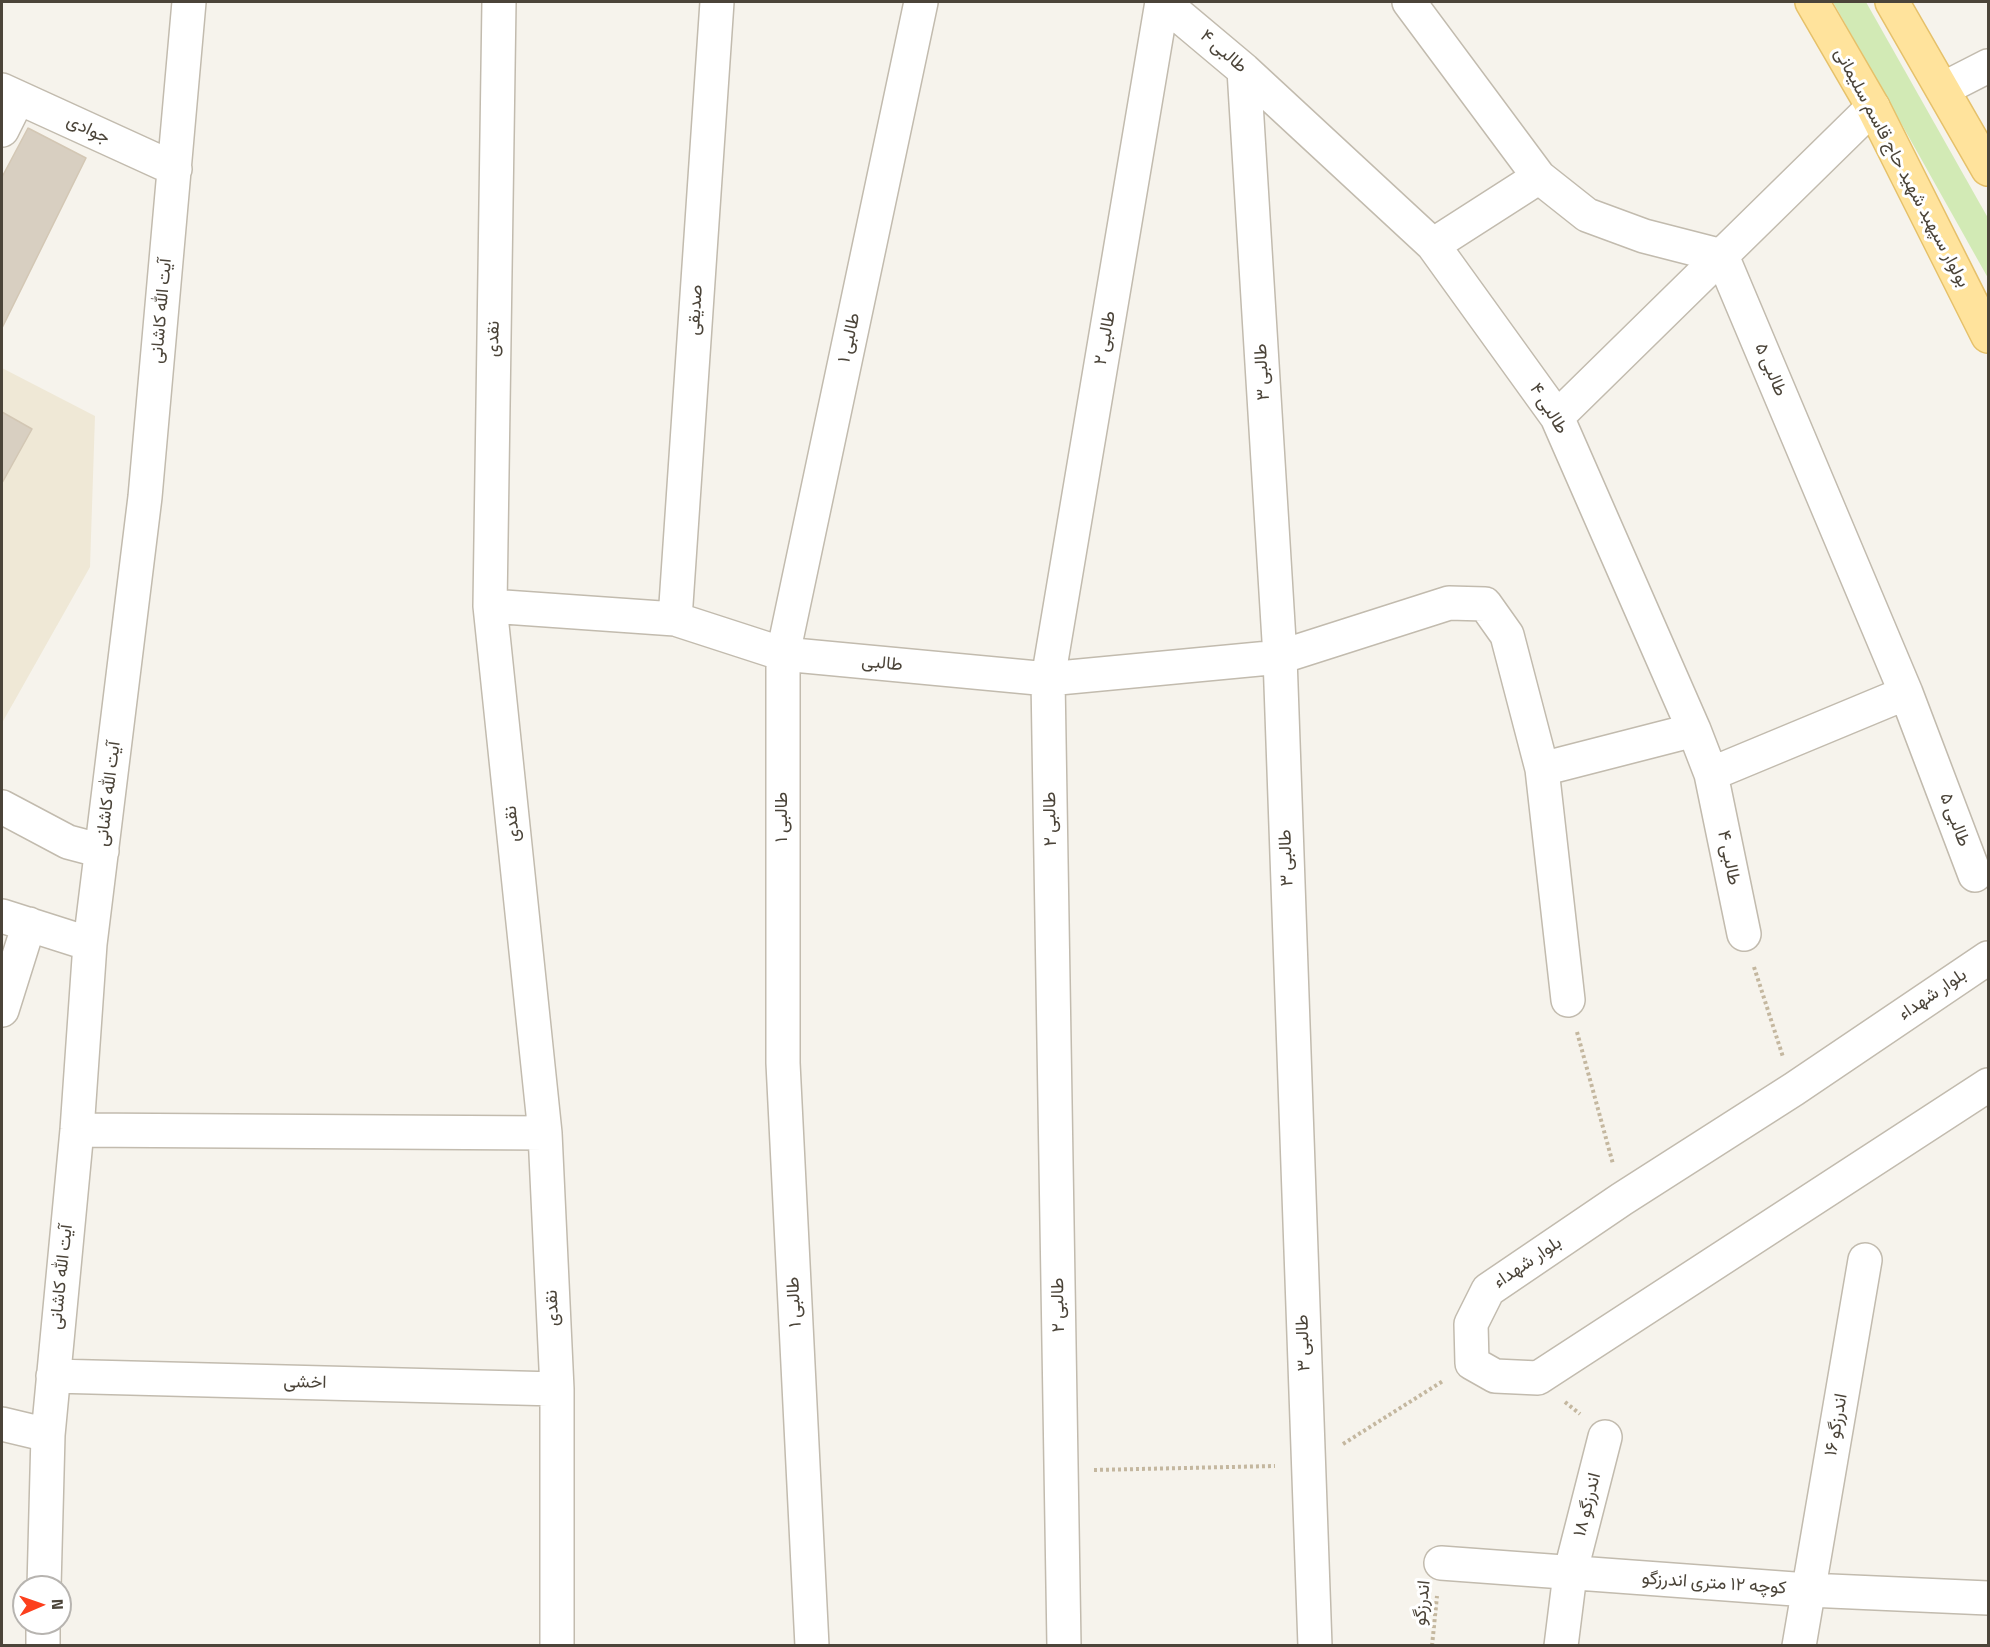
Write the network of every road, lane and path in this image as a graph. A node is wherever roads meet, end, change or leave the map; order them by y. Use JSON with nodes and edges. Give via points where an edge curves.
{"nodes":[{"id":1,"x":189,"y":2,"type":"edge"},
{"id":2,"x":499,"y":2,"type":"edge"},
{"id":3,"x":717,"y":2,"type":"edge"},
{"id":4,"x":921,"y":2,"type":"edge"},
{"id":5,"x":1163,"y":2,"type":"edge"},
{"id":6,"x":1812,"y":2,"type":"edge"},
{"id":7,"x":1892,"y":2,"type":"edge"},
{"id":8,"x":1419,"y":5,"type":"edge"},
{"id":9,"x":1989,"y":66,"type":"edge"},
{"id":10,"x":1244,"y":70,"type":"junction"},
{"id":11,"x":1943,"y":89,"type":"junction"},
{"id":12,"x":10,"y":94,"type":"edge"},
{"id":13,"x":1873,"y":107,"type":"junction"},
{"id":14,"x":2,"y":130,"type":"edge"},
{"id":15,"x":175,"y":169,"type":"junction"},
{"id":16,"x":1989,"y":169,"type":"edge"},
{"id":17,"x":1539,"y":177,"type":"junction"},
{"id":18,"x":1433,"y":245,"type":"junction"},
{"id":19,"x":1722,"y":256,"type":"junction"},
{"id":20,"x":1989,"y":336,"type":"edge"},
{"id":21,"x":1557,"y":417,"type":"junction"},
{"id":22,"x":490,"y":606,"type":"junction"},
{"id":23,"x":675,"y":620,"type":"junction"},
{"id":24,"x":783,"y":654,"type":"junction"},
{"id":25,"x":1280,"y":657,"type":"junction"},
{"id":26,"x":1048,"y":679,"type":"junction"},
{"id":27,"x":1906,"y":693,"type":"junction"},
{"id":28,"x":1694,"y":730,"type":"junction"},
{"id":29,"x":1542,"y":769,"type":"junction"},
{"id":30,"x":1711,"y":774,"type":"junction"},
{"id":31,"x":2,"y":807,"type":"edge"},
{"id":32,"x":102,"y":851,"type":"junction"},
{"id":33,"x":1975,"y":875,"type":"dead end"},
{"id":34,"x":15,"y":920,"type":"edge"},
{"id":35,"x":1744,"y":934,"type":"joint"},
{"id":36,"x":90,"y":944,"type":"junction"},
{"id":37,"x":1989,"y":958,"type":"edge"},
{"id":38,"x":1568,"y":1000,"type":"joint"},
{"id":39,"x":2,"y":1010,"type":"edge"},
{"id":40,"x":1989,"y":1085,"type":"edge"},
{"id":41,"x":1794,"y":1089,"type":"junction"},
{"id":42,"x":77,"y":1130,"type":"junction"},
{"id":43,"x":545,"y":1133,"type":"junction"},
{"id":44,"x":1622,"y":1199,"type":"junction"},
{"id":45,"x":1865,"y":1260,"type":"dead end"},
{"id":46,"x":53,"y":1376,"type":"junction"},
{"id":47,"x":1538,"y":1378,"type":"junction"},
{"id":48,"x":557,"y":1389,"type":"junction"},
{"id":49,"x":2,"y":1424,"type":"edge"},
{"id":50,"x":48,"y":1435,"type":"junction"},
{"id":51,"x":1605,"y":1437,"type":"joint"},
{"id":52,"x":1441,"y":1563,"type":"joint"},
{"id":53,"x":1570,"y":1574,"type":"junction"},
{"id":54,"x":44,"y":1575,"type":"edge"},
{"id":55,"x":1808,"y":1590,"type":"junction"},
{"id":56,"x":1989,"y":1598,"type":"edge"},
{"id":57,"x":556,"y":1646,"type":"edge"},
{"id":58,"x":812,"y":1646,"type":"edge"},
{"id":59,"x":1064,"y":1646,"type":"edge"},
{"id":60,"x":1315,"y":1646,"type":"edge"},
{"id":61,"x":1432,"y":1646,"type":"edge"},
{"id":62,"x":1561,"y":1646,"type":"edge"},
{"id":63,"x":1799,"y":1646,"type":"edge"}],
"edges":[{"from":1,"to":15,"type":"street","name":"آیت الله کاشانی"},
{"from":2,"to":22,"type":"street","name":"نقدی"},
{"from":3,"to":23,"type":"street","name":"صدیقی"},
{"from":4,"to":24,"type":"street","name":"طالبی ۱"},
{"from":5,"to":10,"type":"street","name":"طالبی ۴"},
{"from":5,"to":26,"type":"street","name":"طالبی ۲"},
{"from":6,"to":13,"type":"main road","name":"بولوار سپهبد شهید حاج قاسم سلیمانی"},
{"from":7,"to":11,"type":"main road"},
{"from":8,"to":17,"type":"street"},
{"from":9,"to":11,"type":"street"},
{"from":10,"to":18,"type":"street","name":"طالبی ۴"},
{"from":10,"to":25,"type":"street","name":"طالبی ۳"},
{"from":11,"to":16,"type":"main road"},
{"from":12,"to":14,"type":"street"},
{"from":12,"to":15,"type":"street","name":"جوادی"},
{"from":13,"to":19,"type":"street"},
{"from":13,"to":20,"type":"main road","name":"بولوار سپهبد شهید حاج قاسم سلیمانی"},
{"from":15,"to":32,"type":"street","name":"آیت الله کاشانی","via":[[145,497]]},
{"from":17,"to":18,"type":"street"},
{"from":17,"to":19,"type":"street","via":[[1587,215],[1644,236]]},
{"from":18,"to":21,"type":"street","name":"طالبی ۴"},
{"from":19,"to":21,"type":"street"},
{"from":19,"to":27,"type":"street","name":"طالبی ۵"},
{"from":21,"to":28,"type":"street","name":"طالبی ۴"},
{"from":22,"to":23,"type":"street","name":"طالبی"},
{"from":22,"to":43,"type":"street","name":"نقدی"},
{"from":23,"to":24,"type":"street","name":"طالبی"},
{"from":24,"to":26,"type":"street","name":"طالبی"},
{"from":24,"to":58,"type":"street","name":"طالبی ۱","via":[[783,1063]]},
{"from":25,"to":26,"type":"street","name":"طالبی"},
{"from":25,"to":29,"type":"street","name":"طالبی","via":[[1449,603],[1485,604],[1507,635]]},
{"from":25,"to":60,"type":"street","name":"طالبی ۳"},
{"from":26,"to":59,"type":"street","name":"طالبی ۲"},
{"from":27,"to":30,"type":"street"},
{"from":27,"to":33,"type":"street","name":"طالبی ۵"},
{"from":28,"to":29,"type":"street"},
{"from":28,"to":30,"type":"street","name":"طالبی ۴"},
{"from":29,"to":38,"type":"street"},
{"from":30,"to":35,"type":"street","name":"طالبی ۴"},
{"from":31,"to":32,"type":"street","via":[[68,842]]},
{"from":32,"to":36,"type":"street","name":"آیت الله کاشانی"},
{"from":34,"to":36,"type":"street"},
{"from":34,"to":39,"type":"street"},
{"from":35,"to":41,"type":"path"},
{"from":36,"to":42,"type":"street","name":"آیت الله کاشانی"},
{"from":37,"to":41,"type":"street","name":"بلوار شهداء"},
{"from":38,"to":44,"type":"path"},
{"from":40,"to":47,"type":"street"},
{"from":41,"to":44,"type":"street","name":"بلوار شهداء"},
{"from":42,"to":43,"type":"street"},
{"from":42,"to":46,"type":"street","name":"آیت الله کاشانی"},
{"from":43,"to":48,"type":"street","name":"نقدی"},
{"from":44,"to":47,"type":"street","name":"بلوار شهداء","via":[[1488,1290],[1471,1324],[1472,1363],[1495,1376]]},
{"from":45,"to":55,"type":"street","name":"اندرزگو ۱۶"},
{"from":46,"to":48,"type":"street","name":"اخشی"},
{"from":46,"to":50,"type":"street","name":"آیت الله کاشانی"},
{"from":47,"to":51,"type":"path"},
{"from":48,"to":57,"type":"street","name":"نقدی"},
{"from":49,"to":50,"type":"street"},
{"from":50,"to":54,"type":"street","name":"آیت الله کاشانی"},
{"from":51,"to":53,"type":"street","name":"اندرزگو ۱۸"},
{"from":52,"to":53,"type":"street","name":"کوچه ۱۲ متری اندرزگو"},
{"from":52,"to":61,"type":"path","name":"اندرزگو"},
{"from":53,"to":55,"type":"street","name":"کوچه ۱۲ متری اندرزگو"},
{"from":53,"to":62,"type":"street","name":"اندرزگو ۱۸"},
{"from":55,"to":56,"type":"street","name":"کوچه ۱۲ متری اندرزگو"},
{"from":55,"to":63,"type":"street","name":"اندرزگو ۱۶"}]}
